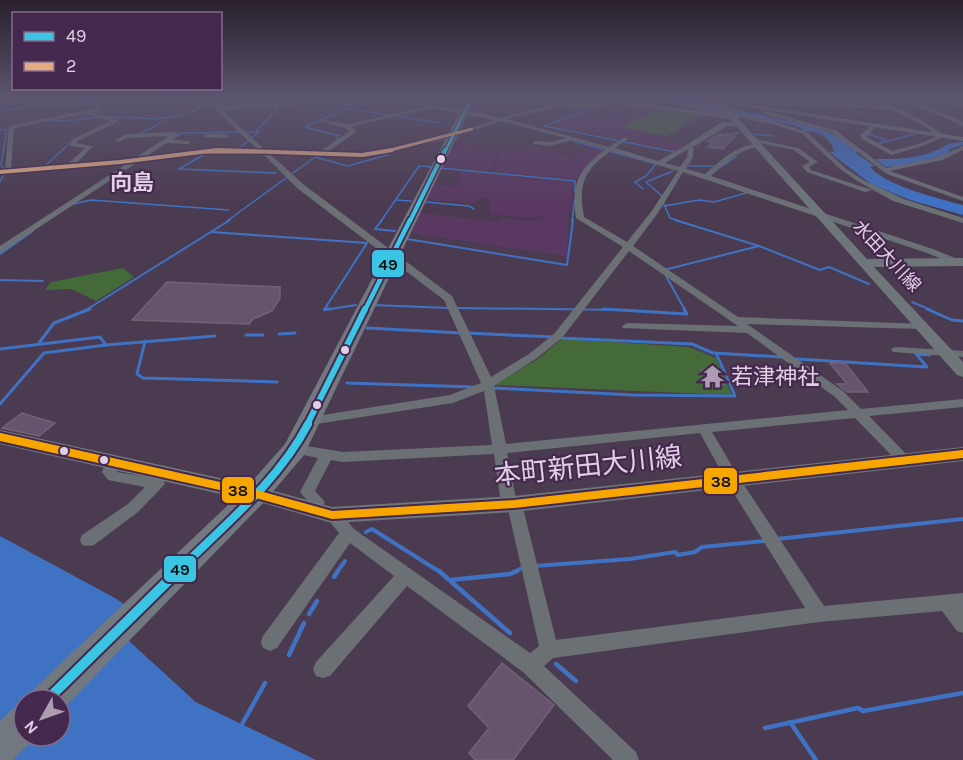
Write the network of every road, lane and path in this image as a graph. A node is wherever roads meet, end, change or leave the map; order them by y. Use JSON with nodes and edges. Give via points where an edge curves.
{"nodes":[{"id":1,"x":11,"y":132,"type":"edge"},
{"id":2,"x":91,"y":132,"type":"edge"},
{"id":3,"x":236,"y":132,"type":"edge"},
{"id":4,"x":242,"y":132,"type":"edge"},
{"id":5,"x":350,"y":132,"type":"edge"},
{"id":6,"x":453,"y":132,"type":"edge"},
{"id":7,"x":463,"y":132,"type":"edge"},
{"id":8,"x":711,"y":132,"type":"edge"},
{"id":9,"x":744,"y":132,"type":"edge"},
{"id":10,"x":803,"y":132,"type":"edge"},
{"id":11,"x":836,"y":132,"type":"edge"},
{"id":12,"x":865,"y":132,"type":"edge"},
{"id":13,"x":918,"y":132,"type":"edge"},
{"id":14,"x":937,"y":132,"type":"edge"},
{"id":15,"x":556,"y":133,"type":"joint"},
{"id":16,"x":147,"y":135,"type":"junction"},
{"id":17,"x":205,"y":136,"type":"dead end"},
{"id":18,"x":451,"y":136,"type":"junction"},
{"id":19,"x":942,"y":136,"type":"junction"},
{"id":20,"x":549,"y":138,"type":"dead end"},
{"id":21,"x":573,"y":138,"type":"junction"},
{"id":22,"x":961,"y":138,"type":"edge"},
{"id":23,"x":750,"y":139,"type":"junction"},
{"id":24,"x":118,"y":140,"type":"dead end"},
{"id":25,"x":139,"y":140,"type":"dead end"},
{"id":26,"x":169,"y":141,"type":"junction"},
{"id":27,"x":623,"y":141,"type":"dead end"},
{"id":28,"x":188,"y":142,"type":"dead end"},
{"id":29,"x":535,"y":143,"type":"dead end"},
{"id":30,"x":692,"y":144,"type":"junction"},
{"id":31,"x":586,"y":145,"type":"junction"},
{"id":32,"x":963,"y":148,"type":"edge"},
{"id":33,"x":156,"y":149,"type":"junction"},
{"id":34,"x":171,"y":149,"type":"dead end"},
{"id":35,"x":574,"y":149,"type":"dead end"},
{"id":36,"x":261,"y":151,"type":"junction"},
{"id":37,"x":607,"y":151,"type":"junction"},
{"id":38,"x":318,"y":154,"type":"junction"},
{"id":39,"x":3,"y":155,"type":"edge"},
{"id":40,"x":137,"y":160,"type":"junction"},
{"id":41,"x":72,"y":164,"type":"junction"},
{"id":42,"x":658,"y":164,"type":"junction"},
{"id":43,"x":5,"y":170,"type":"edge"},
{"id":44,"x":884,"y":170,"type":"junction"},
{"id":45,"x":681,"y":171,"type":"junction"},
{"id":46,"x":706,"y":177,"type":"junction"},
{"id":47,"x":963,"y":199,"type":"edge"},
{"id":48,"x":901,"y":201,"type":"junction"},
{"id":49,"x":820,"y":216,"type":"junction"},
{"id":50,"x":963,"y":221,"type":"edge"},
{"id":51,"x":628,"y":246,"type":"junction"},
{"id":52,"x":0,"y":250,"type":"edge"},
{"id":53,"x":392,"y":253,"type":"junction"},
{"id":54,"x":959,"y":261,"type":"edge"},
{"id":55,"x":868,"y":263,"type":"junction"},
{"id":56,"x":735,"y":320,"type":"junction"},
{"id":57,"x":627,"y":326,"type":"dead end"},
{"id":58,"x":921,"y":326,"type":"junction"},
{"id":59,"x":751,"y":331,"type":"junction"},
{"id":60,"x":897,"y":350,"type":"dead end"},
{"id":61,"x":946,"y":353,"type":"junction"},
{"id":62,"x":963,"y":354,"type":"edge"},
{"id":63,"x":963,"y":372,"type":"edge"},
{"id":64,"x":487,"y":385,"type":"junction"},
{"id":65,"x":963,"y":403,"type":"edge"},
{"id":66,"x":859,"y":413,"type":"junction"},
{"id":67,"x":310,"y":421,"type":"junction"},
{"id":68,"x":704,"y":429,"type":"junction"},
{"id":69,"x":0,"y":437,"type":"edge"},
{"id":70,"x":295,"y":449,"type":"junction"},
{"id":71,"x":499,"y":449,"type":"junction"},
{"id":72,"x":963,"y":453,"type":"edge"},
{"id":73,"x":326,"y":456,"type":"junction"},
{"id":74,"x":903,"y":459,"type":"junction"},
{"id":75,"x":112,"y":461,"type":"junction"},
{"id":76,"x":733,"y":480,"type":"junction"},
{"id":77,"x":256,"y":494,"type":"junction"},
{"id":78,"x":512,"y":504,"type":"junction"},
{"id":79,"x":323,"y":512,"type":"junction"},
{"id":80,"x":348,"y":533,"type":"junction"},
{"id":81,"x":88,"y":540,"type":"dead end"},
{"id":82,"x":406,"y":575,"type":"junction"},
{"id":83,"x":955,"y":602,"type":"edge"},
{"id":84,"x":819,"y":614,"type":"junction"},
{"id":85,"x":963,"y":625,"type":"edge"},
{"id":86,"x":270,"y":642,"type":"dead end"},
{"id":87,"x":549,"y":650,"type":"junction"},
{"id":88,"x":530,"y":665,"type":"junction"},
{"id":89,"x":322,"y":669,"type":"dead end"},
{"id":90,"x":59,"y":688,"type":"edge"},
{"id":91,"x":12,"y":735,"type":"edge"},
{"id":92,"x":0,"y":747,"type":"edge"},
{"id":93,"x":628,"y":760,"type":"edge"}],
"edges":[{"from":1,"to":39,"type":"street"},
{"from":2,"to":41,"type":"street","via":[[75,140],[72,145],[90,146]]},
{"from":3,"to":17,"type":"street","via":[[226,137]]},
{"from":4,"to":36,"type":"street"},
{"from":5,"to":38,"type":"street"},
{"from":6,"to":18,"type":"highway"},
{"from":7,"to":18,"type":"street"},
{"from":8,"to":30,"type":"main road"},
{"from":9,"to":23,"type":"main road","name":"水田大川線"},
{"from":10,"to":48,"type":"street","via":[[851,174]]},
{"from":11,"to":44,"type":"street"},
{"from":12,"to":19,"type":"street","via":[[864,138],[891,153]]},
{"from":13,"to":19,"type":"main road"},
{"from":14,"to":19,"type":"street"},
{"from":15,"to":20,"type":"street"},
{"from":15,"to":21,"type":"street"},
{"from":16,"to":24,"type":"street"},
{"from":16,"to":25,"type":"street"},
{"from":16,"to":26,"type":"street","via":[[176,134]]},
{"from":18,"to":38,"type":"street","via":[[385,152]]},
{"from":18,"to":53,"type":"highway"},
{"from":19,"to":22,"type":"main road"},
{"from":21,"to":29,"type":"street"},
{"from":21,"to":31,"type":"street"},
{"from":23,"to":46,"type":"street","via":[[748,146]]},
{"from":23,"to":48,"type":"street","via":[[796,149],[815,162],[805,166],[809,171]]},
{"from":23,"to":49,"type":"main road","name":"水田大川線"},
{"from":26,"to":28,"type":"street"},
{"from":26,"to":33,"type":"street"},
{"from":27,"to":37,"type":"street"},
{"from":30,"to":42,"type":"street"},
{"from":30,"to":45,"type":"street","via":[[690,157]]},
{"from":31,"to":35,"type":"street"},
{"from":31,"to":37,"type":"street"},
{"from":32,"to":44,"type":"street","via":[[940,159]]},
{"from":33,"to":34,"type":"street"},
{"from":33,"to":40,"type":"street"},
{"from":36,"to":38,"type":"street"},
{"from":36,"to":40,"type":"street"},
{"from":36,"to":53,"type":"street","via":[[300,186]]},
{"from":37,"to":42,"type":"street"},
{"from":37,"to":51,"type":"street","via":[[579,180],[580,218]]},
{"from":39,"to":43,"type":"street"},
{"from":40,"to":41,"type":"street"},
{"from":40,"to":52,"type":"street","via":[[28,228]]},
{"from":41,"to":43,"type":"street"},
{"from":42,"to":45,"type":"street"},
{"from":44,"to":47,"type":"street","via":[[902,180]]},
{"from":45,"to":46,"type":"street"},
{"from":45,"to":51,"type":"street"},
{"from":46,"to":49,"type":"street"},
{"from":48,"to":50,"type":"street"},
{"from":49,"to":54,"type":"street"},
{"from":49,"to":55,"type":"main road","name":"水田大川線"},
{"from":51,"to":56,"type":"street"},
{"from":51,"to":64,"type":"street","via":[[558,336]]},
{"from":53,"to":64,"type":"street","via":[[448,298]]},
{"from":53,"to":67,"type":"highway"},
{"from":54,"to":55,"type":"main road"},
{"from":55,"to":58,"type":"main road","name":"水田大川線"},
{"from":56,"to":58,"type":"street"},
{"from":56,"to":59,"type":"street"},
{"from":57,"to":59,"type":"street"},
{"from":58,"to":61,"type":"main road","name":"水田大川線"},
{"from":59,"to":66,"type":"street","via":[[839,394]]},
{"from":60,"to":61,"type":"street"},
{"from":61,"to":62,"type":"street"},
{"from":61,"to":63,"type":"main road","name":"水田大川線"},
{"from":64,"to":67,"type":"street","via":[[453,399]]},
{"from":64,"to":71,"type":"street"},
{"from":65,"to":66,"type":"street"},
{"from":66,"to":68,"type":"street"},
{"from":66,"to":74,"type":"street"},
{"from":67,"to":70,"type":"highway"},
{"from":68,"to":71,"type":"street"},
{"from":68,"to":76,"type":"street"},
{"from":69,"to":75,"type":"main road"},
{"from":70,"to":73,"type":"street"},
{"from":70,"to":77,"type":"highway"},
{"from":71,"to":73,"type":"street"},
{"from":71,"to":78,"type":"street"},
{"from":72,"to":74,"type":"main road","name":"本町新田大川線"},
{"from":73,"to":79,"type":"street","via":[[307,492]]},
{"from":74,"to":76,"type":"main road","name":"本町新田大川線"},
{"from":75,"to":77,"type":"main road"},
{"from":75,"to":81,"type":"street","via":[[109,472],[113,476],[158,484],[133,508]]},
{"from":76,"to":78,"type":"main road","name":"本町新田大川線"},
{"from":76,"to":84,"type":"street"},
{"from":77,"to":79,"type":"main road","name":"本町新田大川線"},
{"from":77,"to":90,"type":"highway"},
{"from":78,"to":79,"type":"main road","name":"本町新田大川線"},
{"from":78,"to":87,"type":"street"},
{"from":79,"to":80,"type":"street"},
{"from":80,"to":82,"type":"street"},
{"from":80,"to":86,"type":"street"},
{"from":82,"to":88,"type":"street"},
{"from":82,"to":89,"type":"street"},
{"from":83,"to":84,"type":"street"},
{"from":83,"to":85,"type":"street"},
{"from":84,"to":87,"type":"street"},
{"from":87,"to":88,"type":"street"},
{"from":88,"to":93,"type":"street"},
{"from":91,"to":92,"type":"highway"}]}
